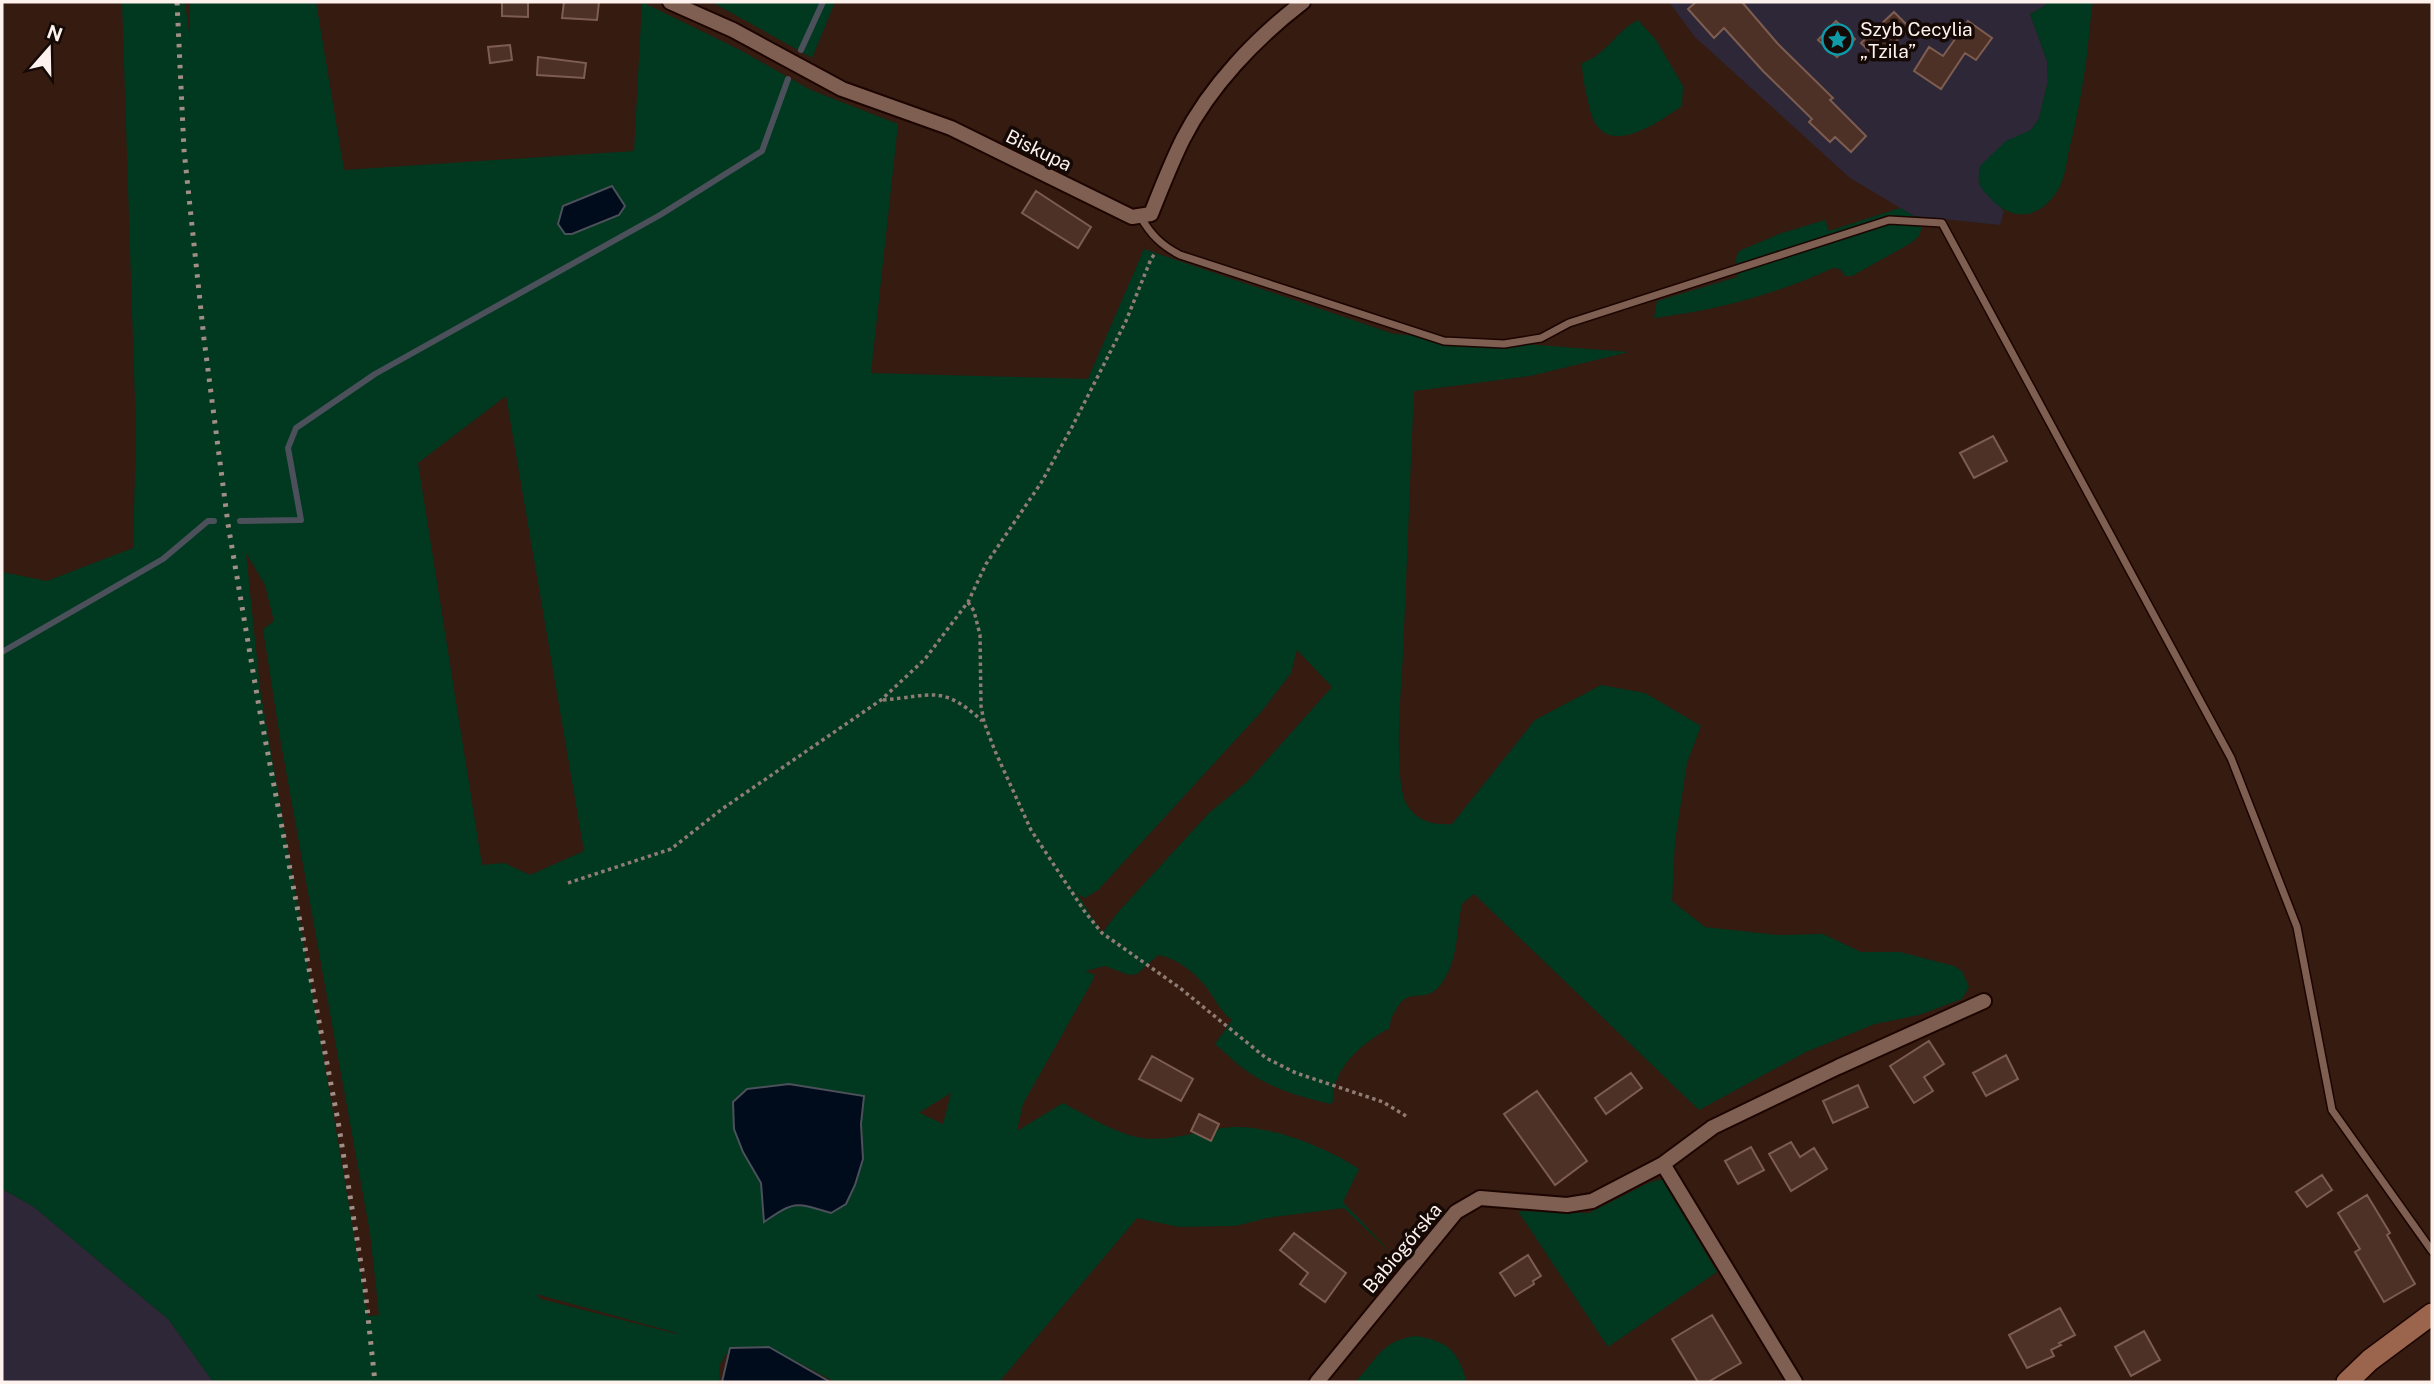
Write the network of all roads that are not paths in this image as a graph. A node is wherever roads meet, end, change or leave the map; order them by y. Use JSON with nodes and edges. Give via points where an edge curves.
{"nodes":[{"id":1,"x":670,"y":2,"type":"edge"},
{"id":2,"x":1303,"y":2,"type":"edge"},
{"id":3,"x":1140,"y":216,"type":"junction"},
{"id":4,"x":1984,"y":1002,"type":"dead end"},
{"id":5,"x":1663,"y":1164,"type":"junction"},
{"id":6,"x":2432,"y":1251,"type":"edge"},
{"id":7,"x":2432,"y":1314,"type":"edge"},
{"id":8,"x":1317,"y":1382,"type":"edge"},
{"id":9,"x":1795,"y":1382,"type":"edge"},
{"id":10,"x":2347,"y":1382,"type":"edge"}],
"edges":[{"from":1,"to":3,"type":"street","name":"Biskupa","via":[[842,89],[950,128],[1122,214]]},
{"from":2,"to":3,"type":"street","via":[[1209,97],[1183,139],[1151,214]]},
{"from":3,"to":6,"type":"lane","via":[[1150,234],[1180,255],[1444,341],[1504,344],[1541,338],[1569,323],[1889,220],[1942,223],[2231,758],[2297,927],[2332,1110]]},
{"from":4,"to":5,"type":"street","name":"Babiogórska","via":[[1713,1127]]},
{"from":5,"to":8,"type":"street","name":"Babiogórska","via":[[1592,1201],[1567,1205],[1480,1198],[1456,1212]]},
{"from":5,"to":9,"type":"street"},
{"from":7,"to":10,"type":"street"}]}
